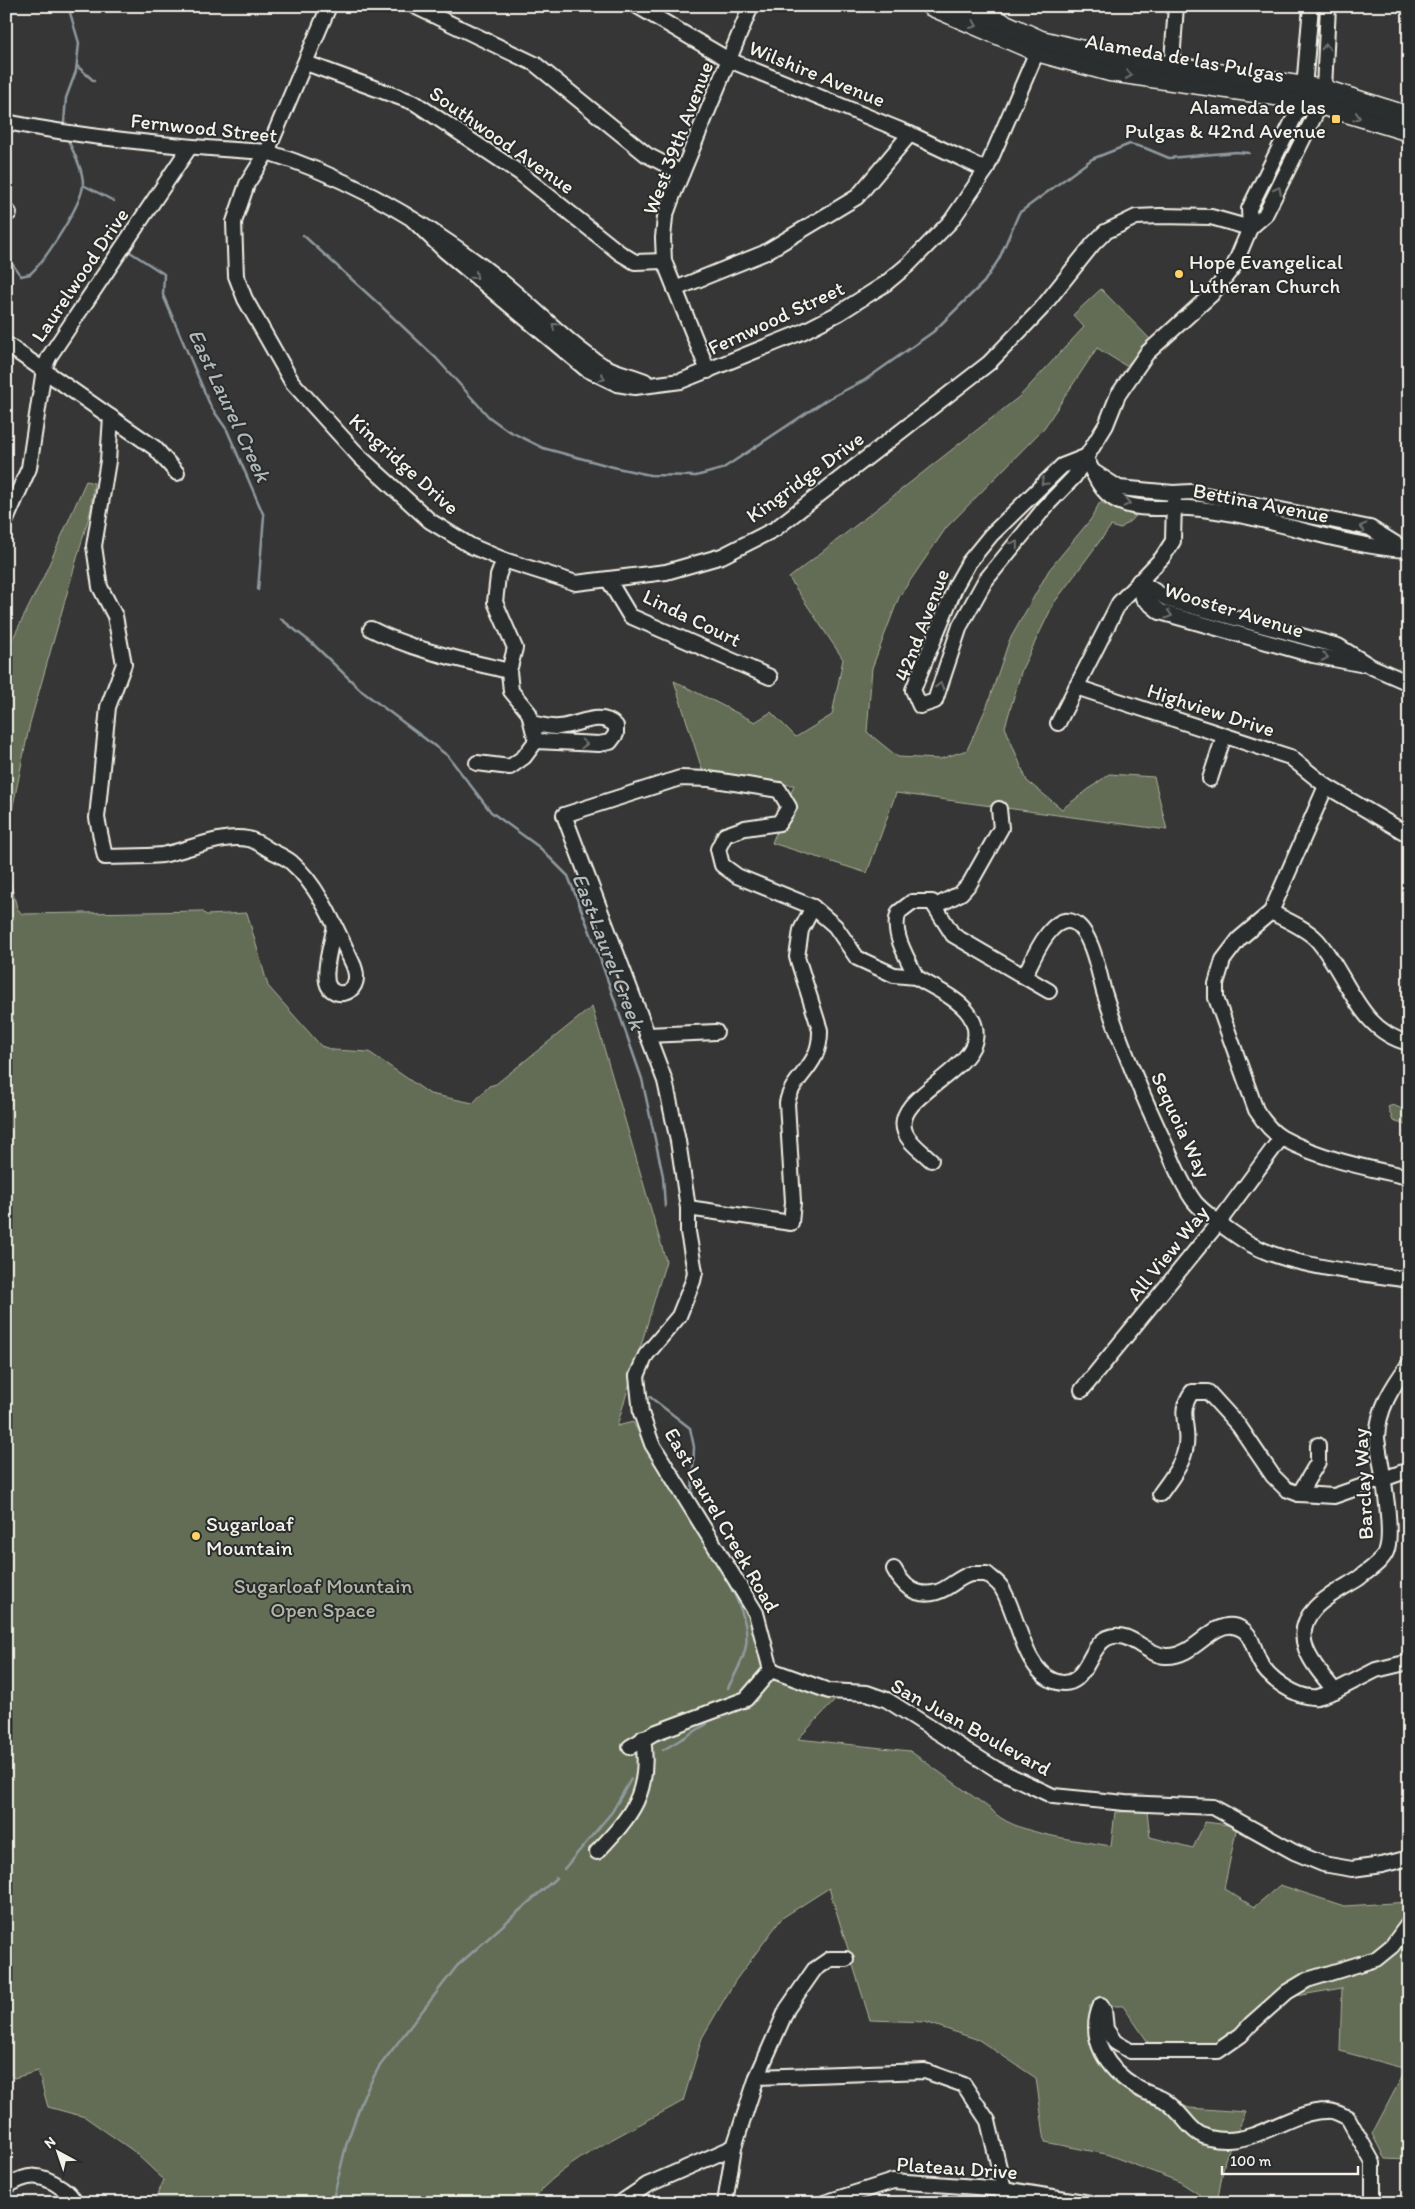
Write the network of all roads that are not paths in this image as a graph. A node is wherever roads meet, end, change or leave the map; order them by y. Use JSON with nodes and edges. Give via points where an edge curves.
{"nodes":[{"id":1,"x":329,"y":6,"type":"edge"},
{"id":2,"x":414,"y":6,"type":"edge"},
{"id":3,"x":637,"y":6,"type":"edge"},
{"id":4,"x":752,"y":6,"type":"edge"},
{"id":5,"x":966,"y":6,"type":"edge"},
{"id":6,"x":1176,"y":6,"type":"edge"},
{"id":7,"x":1311,"y":6,"type":"edge"},
{"id":8,"x":1328,"y":6,"type":"edge"},
{"id":9,"x":939,"y":8,"type":"edge"},
{"id":10,"x":1039,"y":46,"type":"junction"},
{"id":11,"x":729,"y":60,"type":"junction"},
{"id":12,"x":306,"y":62,"type":"junction"},
{"id":13,"x":1171,"y":73,"type":"junction"},
{"id":14,"x":1304,"y":93,"type":"junction"},
{"id":15,"x":1322,"y":97,"type":"junction"},
{"id":16,"x":1409,"y":116,"type":"edge"},
{"id":17,"x":6,"y":122,"type":"edge"},
{"id":18,"x":1409,"y":132,"type":"edge"},
{"id":19,"x":910,"y":134,"type":"junction"},
{"id":20,"x":189,"y":148,"type":"junction"},
{"id":21,"x":267,"y":152,"type":"junction"},
{"id":22,"x":986,"y":170,"type":"junction"},
{"id":23,"x":682,"y":173,"type":"junction"},
{"id":24,"x":1250,"y":228,"type":"junction"},
{"id":25,"x":664,"y":261,"type":"junction"},
{"id":26,"x":675,"y":288,"type":"junction"},
{"id":27,"x":6,"y":344,"type":"edge"},
{"id":28,"x":44,"y":369,"type":"junction"},
{"id":29,"x":708,"y":371,"type":"junction"},
{"id":30,"x":112,"y":417,"type":"junction"},
{"id":31,"x":1085,"y":457,"type":"junction"},
{"id":32,"x":1094,"y":472,"type":"junction"},
{"id":33,"x":177,"y":473,"type":"dead end"},
{"id":34,"x":1173,"y":493,"type":"junction"},
{"id":35,"x":1175,"y":509,"type":"junction"},
{"id":36,"x":6,"y":520,"type":"edge"},
{"id":37,"x":1407,"y":550,"type":"edge"},
{"id":38,"x":504,"y":560,"type":"junction"},
{"id":39,"x":609,"y":581,"type":"junction"},
{"id":40,"x":1139,"y":581,"type":"junction"},
{"id":41,"x":371,"y":629,"type":"dead end"},
{"id":42,"x":509,"y":671,"type":"junction"},
{"id":43,"x":770,"y":677,"type":"dead end"},
{"id":44,"x":1409,"y":683,"type":"edge"},
{"id":45,"x":1076,"y":687,"type":"junction"},
{"id":46,"x":532,"y":723,"type":"junction"},
{"id":47,"x":1058,"y":723,"type":"dead end"},
{"id":48,"x":1224,"y":736,"type":"junction"},
{"id":49,"x":536,"y":741,"type":"junction"},
{"id":50,"x":477,"y":763,"type":"dead end"},
{"id":51,"x":1210,"y":779,"type":"dead end"},
{"id":52,"x":1326,"y":786,"type":"junction"},
{"id":53,"x":999,"y":809,"type":"dead end"},
{"id":54,"x":1409,"y":836,"type":"edge"},
{"id":55,"x":813,"y":906,"type":"junction"},
{"id":56,"x":936,"y":906,"type":"junction"},
{"id":57,"x":1272,"y":912,"type":"junction"},
{"id":58,"x":334,"y":925,"type":"dead end"},
{"id":59,"x":1025,"y":975,"type":"junction"},
{"id":60,"x":916,"y":977,"type":"junction"},
{"id":61,"x":1048,"y":991,"type":"dead end"},
{"id":62,"x":716,"y":1032,"type":"dead end"},
{"id":63,"x":647,"y":1035,"type":"junction"},
{"id":64,"x":1409,"y":1043,"type":"edge"},
{"id":65,"x":1282,"y":1138,"type":"junction"},
{"id":66,"x":932,"y":1160,"type":"dead end"},
{"id":67,"x":1409,"y":1177,"type":"edge"},
{"id":68,"x":688,"y":1208,"type":"junction"},
{"id":69,"x":1219,"y":1222,"type":"junction"},
{"id":70,"x":1409,"y":1280,"type":"edge"},
{"id":71,"x":1409,"y":1364,"type":"edge"},
{"id":72,"x":1082,"y":1390,"type":"dead end"},
{"id":73,"x":1318,"y":1445,"type":"dead end"},
{"id":74,"x":1409,"y":1470,"type":"edge"},
{"id":75,"x":1382,"y":1479,"type":"junction"},
{"id":76,"x":1160,"y":1494,"type":"dead end"},
{"id":77,"x":1299,"y":1494,"type":"junction"},
{"id":78,"x":894,"y":1569,"type":"dead end"},
{"id":79,"x":1409,"y":1662,"type":"edge"},
{"id":80,"x":771,"y":1670,"type":"junction"},
{"id":81,"x":1335,"y":1691,"type":"junction"},
{"id":82,"x":643,"y":1738,"type":"junction"},
{"id":83,"x":630,"y":1747,"type":"dead end"},
{"id":84,"x":597,"y":1852,"type":"dead end"},
{"id":85,"x":1409,"y":1858,"type":"edge"},
{"id":86,"x":1409,"y":1923,"type":"edge"},
{"id":87,"x":846,"y":1959,"type":"dead end"},
{"id":88,"x":757,"y":2077,"type":"junction"},
{"id":89,"x":734,"y":2147,"type":"junction"},
{"id":90,"x":6,"y":2187,"type":"edge"},
{"id":91,"x":1003,"y":2196,"type":"edge"},
{"id":92,"x":75,"y":2203,"type":"edge"},
{"id":93,"x":620,"y":2203,"type":"edge"},
{"id":94,"x":725,"y":2203,"type":"edge"},
{"id":95,"x":824,"y":2203,"type":"edge"},
{"id":96,"x":1090,"y":2203,"type":"edge"},
{"id":97,"x":1373,"y":2203,"type":"edge"}],
"edges":[{"from":1,"to":12,"type":"street","name":"Kingridge Drive"},
{"from":2,"to":23,"type":"street","via":[[535,64],[647,154]]},
{"from":3,"to":11,"type":"street","name":"Wilshire Avenue"},
{"from":4,"to":11,"type":"street","name":"West 39th Avenue"},
{"from":5,"to":10,"type":"main road","name":"Alameda de las Pulgas"},
{"from":6,"to":13,"type":"street"},
{"from":7,"to":14,"type":"street","name":"42nd Avenue"},
{"from":15,"to":8,"type":"street","name":"42nd Avenue","one_way":true},
{"from":9,"to":10,"type":"main road","name":"Alameda de las Pulgas","one_way":true},
{"from":10,"to":13,"type":"main road","name":"Alameda de las Pulgas","via":[[1110,72]]},
{"from":10,"to":22,"type":"street","name":"Fernwood Street"},
{"from":11,"to":19,"type":"street","name":"Wilshire Avenue"},
{"from":11,"to":23,"type":"street","name":"West 39th Avenue"},
{"from":12,"to":21,"type":"street","name":"Kingridge Drive"},
{"from":12,"to":25,"type":"street","name":"Southwood Avenue","via":[[415,103],[520,173],[620,253],[635,262]]},
{"from":13,"to":14,"type":"main road","name":"Alameda de las Pulgas"},
{"from":14,"to":15,"type":"main road","name":"Alameda de las Pulgas"},
{"from":14,"to":24,"type":"street","name":"42nd Avenue","via":[[1248,209]]},
{"from":15,"to":16,"type":"main road","name":"Alameda de las Pulgas"},
{"from":15,"to":18,"type":"main road","name":"Alameda de las Pulgas","one_way":true},
{"from":24,"to":15,"type":"street","name":"42nd Avenue","one_way":true,"via":[[1265,215]]},
{"from":17,"to":20,"type":"street","name":"Fernwood Street"},
{"from":19,"to":22,"type":"street","name":"Wilshire Avenue"},
{"from":19,"to":26,"type":"street","via":[[857,197],[764,253]]},
{"from":20,"to":21,"type":"street","name":"Fernwood Street"},
{"from":20,"to":28,"type":"street","name":"Laurelwood Drive","via":[[48,357]]},
{"from":21,"to":29,"type":"street","name":"Fernwood Street","via":[[351,184],[450,242],[604,366],[656,385],[681,381]]},
{"from":21,"to":38,"type":"street","name":"Kingridge Drive","via":[[247,184],[234,222],[236,276],[245,299],[292,382],[360,457],[430,521],[471,546]]},
{"from":22,"to":29,"type":"street","name":"Fernwood Street","via":[[951,221],[885,284],[802,332]]},
{"from":23,"to":25,"type":"street","name":"West 39th Avenue","via":[[665,217]]},
{"from":24,"to":31,"type":"street","name":"42nd Avenue","via":[[1234,266],[1212,294],[1147,354],[1135,370]]},
{"from":24,"to":39,"type":"street","name":"Kingridge Drive","via":[[1211,218],[1160,216],[1136,218],[1106,232],[1041,309],[989,363],[774,529],[722,556],[666,572]]},
{"from":25,"to":26,"type":"street","name":"West 39th Avenue"},
{"from":26,"to":29,"type":"street","name":"West 39th Avenue"},
{"from":27,"to":28,"type":"street"},
{"from":28,"to":30,"type":"street"},
{"from":28,"to":36,"type":"street","name":"Laurelwood Drive","via":[[29,468]]},
{"from":30,"to":33,"type":"street","via":[[155,448]]},
{"from":30,"to":58,"type":"street","via":[[94,546],[100,587],[115,616],[124,664],[108,707],[97,818],[105,857],[161,855],[231,839],[249,839],[291,862],[312,888]]},
{"from":31,"to":31,"type":"street","name":"42nd Avenue","one_way":true,"via":[[1062,466],[991,535],[969,562],[956,585],[913,690],[920,706],[935,702],[960,626],[986,581],[1047,505],[1074,477]]},
{"from":31,"to":32,"type":"street","name":"Bettina Avenue"},
{"from":32,"to":34,"type":"street","name":"Bettina Avenue","via":[[1119,488]]},
{"from":32,"to":35,"type":"street","name":"Bettina Avenue","one_way":true,"via":[[1099,487],[1116,500],[1150,508]]},
{"from":34,"to":35,"type":"street"},
{"from":37,"to":34,"type":"street","name":"Bettina Avenue","one_way":true,"via":[[1370,528],[1191,492]]},
{"from":35,"to":37,"type":"street","name":"Bettina Avenue","via":[[1227,514],[1379,548]]},
{"from":35,"to":40,"type":"street","via":[[1173,540],[1162,558]]},
{"from":38,"to":39,"type":"street","name":"Kingridge Drive","via":[[576,583]]},
{"from":38,"to":42,"type":"street","via":[[498,576],[495,602],[515,648]]},
{"from":39,"to":43,"type":"street","name":"Linda Court","via":[[630,616]]},
{"from":40,"to":44,"type":"street","name":"Wooster Avenue","via":[[1169,600],[1338,646],[1370,666]]},
{"from":40,"to":45,"type":"street","via":[[1119,602]]},
{"from":41,"to":42,"type":"street","via":[[390,639]]},
{"from":42,"to":46,"type":"street","via":[[511,691],[529,713]]},
{"from":45,"to":47,"type":"street"},
{"from":45,"to":48,"type":"street","name":"Highview Drive"},
{"from":46,"to":49,"type":"street"},
{"from":49,"to":46,"type":"street","one_way":true,"via":[[610,742],[616,734],[616,726],[609,719],[598,718],[560,727]]},
{"from":48,"to":51,"type":"street"},
{"from":48,"to":52,"type":"street","name":"Highview Drive","via":[[1290,757]]},
{"from":49,"to":50,"type":"street","via":[[524,757],[510,767]]},
{"from":52,"to":54,"type":"street","name":"Highview Drive"},
{"from":52,"to":57,"type":"street"},
{"from":53,"to":56,"type":"street","via":[[1001,828],[970,882],[961,892]]},
{"from":55,"to":60,"type":"street","via":[[835,926],[857,958],[894,975]]},
{"from":55,"to":63,"type":"street","name":"East Laurel Creek Road","via":[[737,876],[722,864],[718,849],[725,835],[779,823],[789,807],[778,790],[709,779],[680,778],[564,815]]},
{"from":55,"to":68,"type":"street","via":[[801,930],[797,957],[821,1042],[787,1103],[791,1223]]},
{"from":56,"to":59,"type":"street","via":[[953,935]]},
{"from":56,"to":60,"type":"street","via":[[922,901],[912,902],[897,918],[898,936]]},
{"from":57,"to":64,"type":"street","via":[[1315,938],[1372,1023],[1388,1035]]},
{"from":57,"to":65,"type":"street","via":[[1240,939],[1223,960],[1216,984],[1216,998],[1256,1110],[1265,1124]]},
{"from":59,"to":61,"type":"street"},
{"from":59,"to":69,"type":"street","name":"Sequoia Way","via":[[1046,934],[1055,926],[1074,922],[1083,931],[1151,1115],[1194,1201]]},
{"from":60,"to":66,"type":"street","via":[[964,1009],[973,1022],[974,1032],[972,1048],[963,1062],[905,1113],[905,1134]]},
{"from":62,"to":63,"type":"street"},
{"from":63,"to":68,"type":"street","name":"East Laurel Creek Road","via":[[665,1081]]},
{"from":65,"to":67,"type":"street","via":[[1346,1162]]},
{"from":65,"to":69,"type":"street","name":"All View Way"},
{"from":68,"to":80,"type":"street","name":"East Laurel Creek Road","via":[[688,1232],[695,1272],[693,1281],[679,1316],[646,1355],[637,1376],[641,1413],[652,1444],[756,1613]]},
{"from":69,"to":70,"type":"street","name":"Sequoia Way","via":[[1254,1247],[1299,1262]]},
{"from":69,"to":72,"type":"street","name":"All View Way"},
{"from":71,"to":75,"type":"street","name":"Barclay Way","via":[[1380,1414],[1377,1438]]},
{"from":73,"to":77,"type":"street","via":[[1318,1462]]},
{"from":74,"to":75,"type":"street"},
{"from":75,"to":77,"type":"street","via":[[1334,1496]]},
{"from":75,"to":81,"type":"street","name":"Barclay Way","via":[[1389,1524],[1386,1554],[1368,1571],[1314,1608],[1305,1626],[1304,1648]]},
{"from":76,"to":77,"type":"street","via":[[1178,1468],[1186,1445],[1184,1404],[1192,1392],[1208,1392],[1238,1426],[1273,1476],[1286,1489]]},
{"from":78,"to":81,"type":"street","via":[[902,1584],[913,1592],[924,1593],[938,1592],[971,1574],[987,1574],[1001,1586],[1032,1660],[1054,1681],[1068,1682],[1078,1677],[1100,1643],[1108,1637],[1123,1636],[1150,1652],[1166,1656],[1183,1654],[1215,1630],[1234,1626],[1250,1636],[1264,1667],[1298,1694],[1317,1697]]},
{"from":79,"to":81,"type":"street","via":[[1376,1670]]},
{"from":80,"to":82,"type":"street","via":[[746,1699]]},
{"from":80,"to":85,"type":"street","name":"San Juan Boulevard","via":[[829,1691],[867,1693],[887,1700],[996,1769],[1054,1796],[1213,1807],[1294,1852],[1342,1868],[1382,1866]]},
{"from":82,"to":83,"type":"street"},
{"from":82,"to":84,"type":"street","via":[[643,1785],[636,1807]]},
{"from":86,"to":97,"type":"street","via":[[1392,1946],[1376,1959],[1307,1980],[1287,1992],[1241,2035],[1218,2051],[1130,2051],[1115,2042],[1106,2029],[1101,2006],[1095,2031],[1104,2059],[1113,2069],[1136,2087],[1165,2101],[1202,2137],[1227,2140],[1243,2137],[1298,2116],[1328,2110],[1348,2118],[1373,2163]]},
{"from":87,"to":88,"type":"street","via":[[830,1959],[814,1970],[787,2009]]},
{"from":88,"to":89,"type":"street"},
{"from":88,"to":91,"type":"street","via":[[925,2071],[964,2085],[988,2121]]},
{"from":89,"to":93,"type":"street","via":[[647,2185]]},
{"from":89,"to":94,"type":"street"},
{"from":90,"to":92,"type":"street","via":[[35,2176],[43,2177],[69,2193]]},
{"from":91,"to":95,"type":"street","name":"Plateau Drive","via":[[893,2181]]},
{"from":91,"to":96,"type":"street","name":"Plateau Drive"}]}
